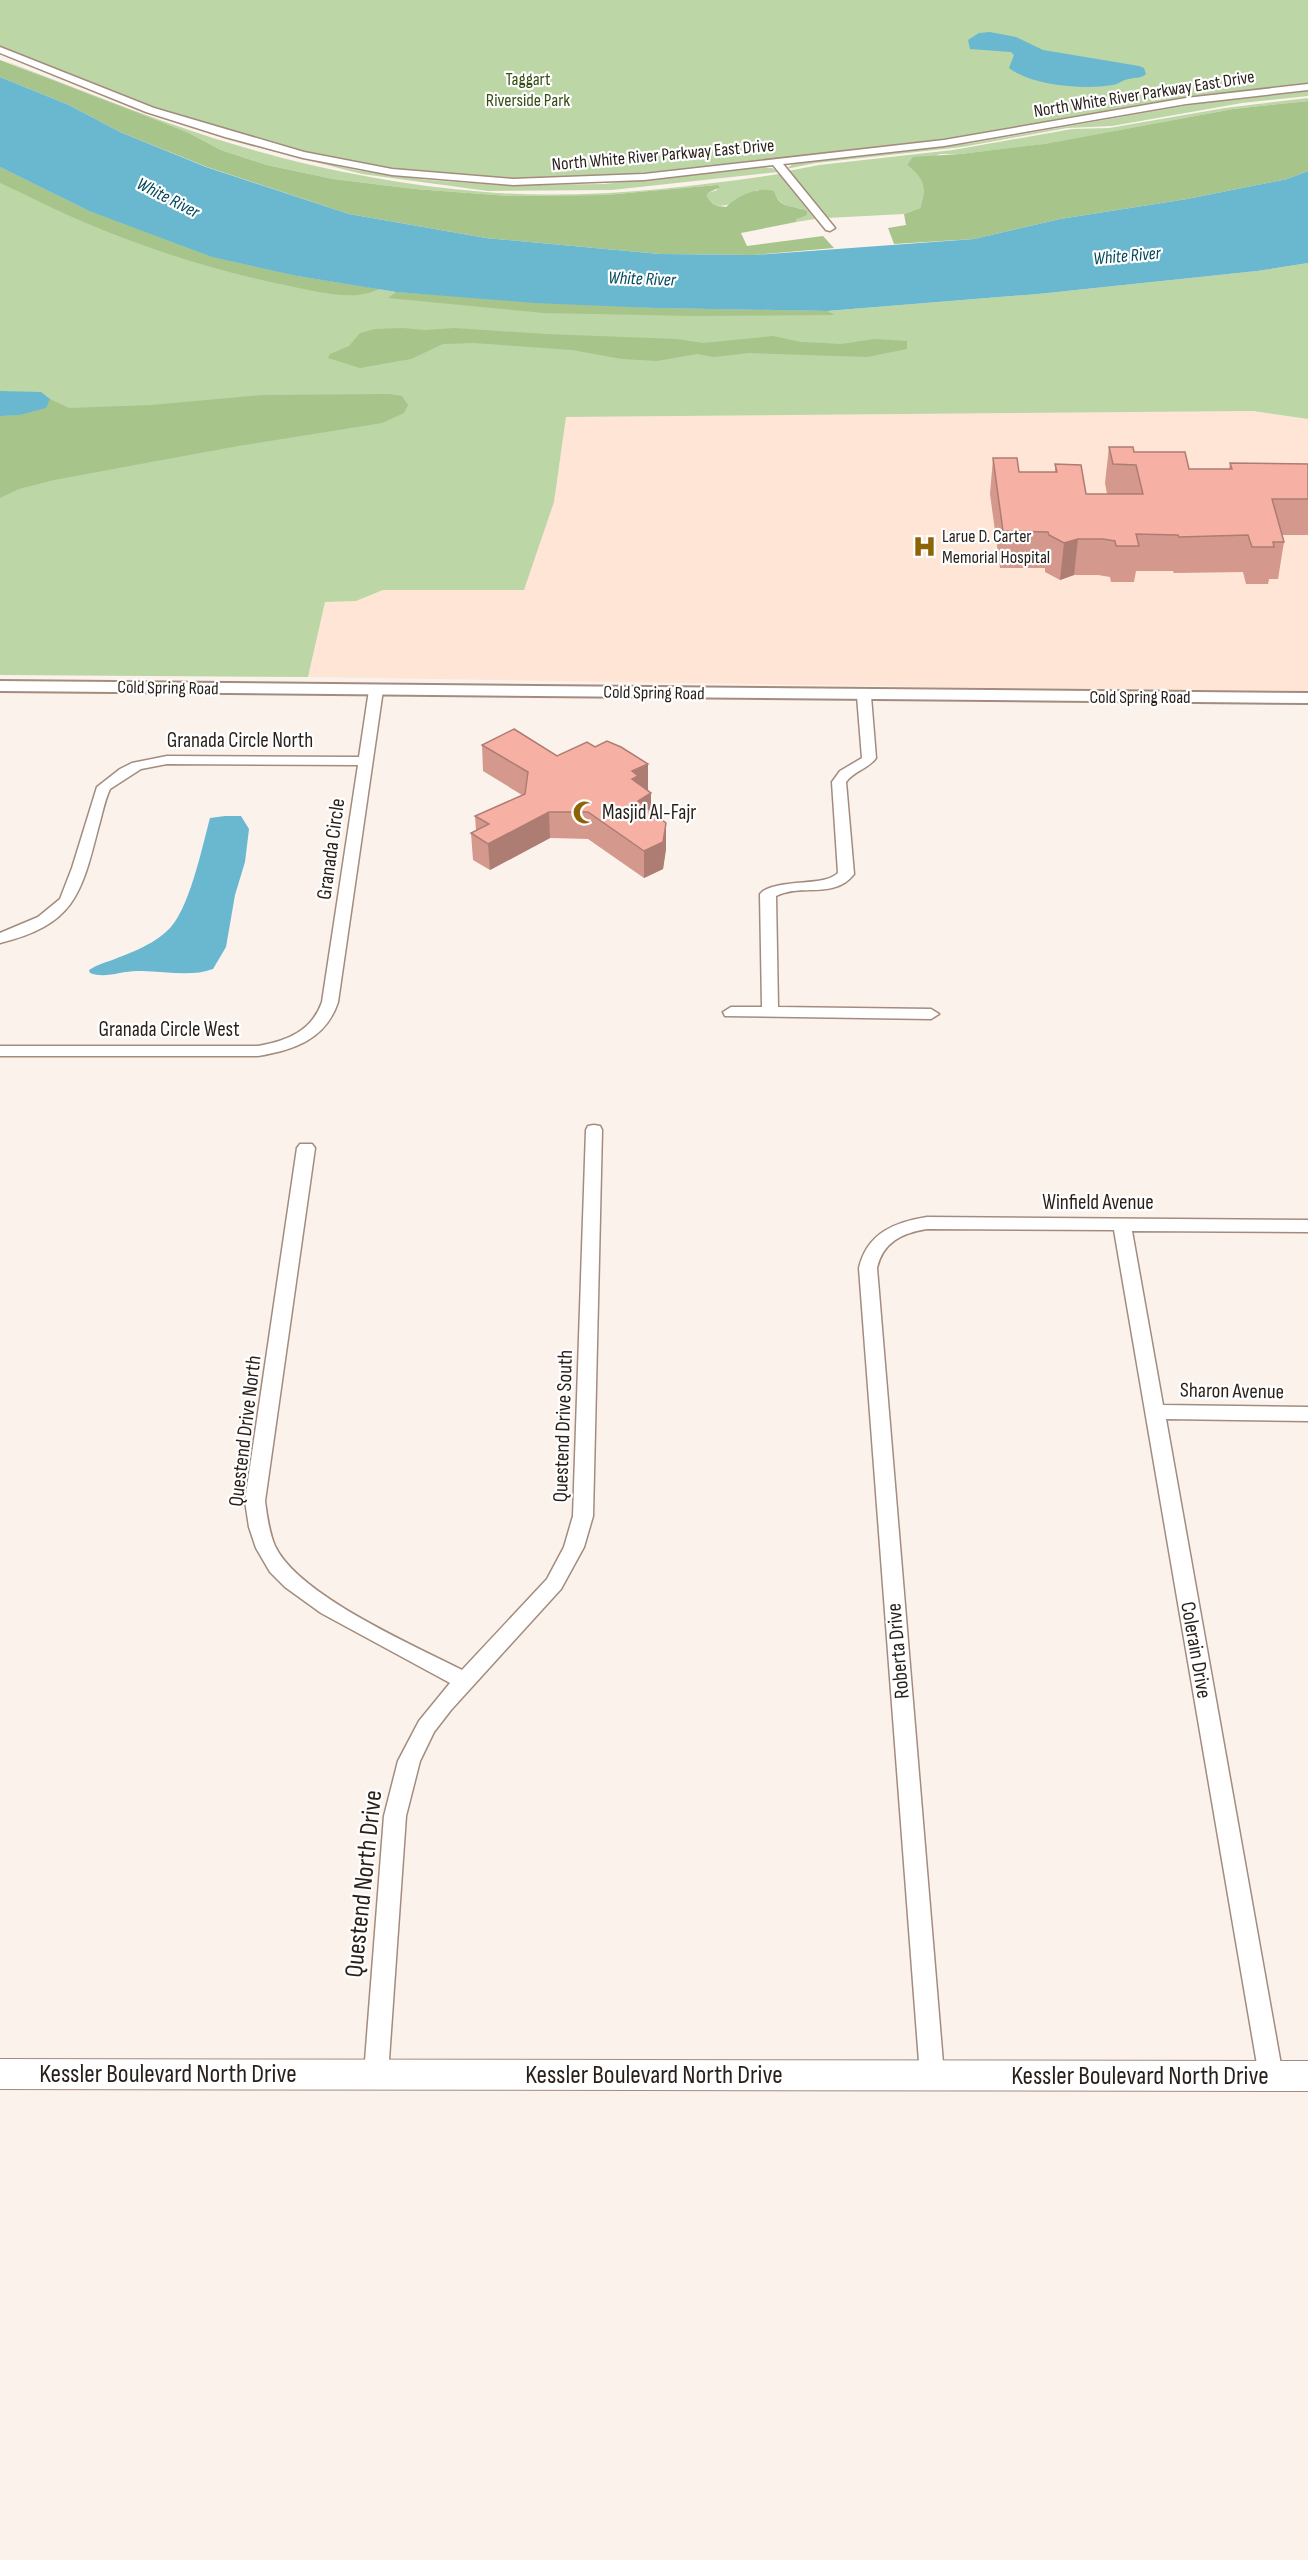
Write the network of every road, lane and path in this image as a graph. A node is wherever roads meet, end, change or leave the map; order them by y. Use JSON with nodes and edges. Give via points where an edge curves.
{"nodes":[{"id":1,"x":0,"y":50,"type":"edge"},
{"id":2,"x":1308,"y":87,"type":"edge"},
{"id":3,"x":776,"y":162,"type":"junction"},
{"id":4,"x":830,"y":228,"type":"dead end"},
{"id":5,"x":0,"y":686,"type":"edge"},
{"id":6,"x":376,"y":690,"type":"junction"},
{"id":7,"x":864,"y":696,"type":"junction"},
{"id":8,"x":1308,"y":698,"type":"edge"},
{"id":9,"x":365,"y":761,"type":"junction"},
{"id":10,"x":0,"y":938,"type":"edge"},
{"id":11,"x":731,"y":1012,"type":"dead end"},
{"id":12,"x":770,"y":1013,"type":"junction"},
{"id":13,"x":326,"y":1014,"type":"joint"},
{"id":14,"x":931,"y":1014,"type":"dead end"},
{"id":15,"x":0,"y":1051,"type":"edge"},
{"id":16,"x":594,"y":1130,"type":"dead end"},
{"id":17,"x":306,"y":1148,"type":"dead end"},
{"id":18,"x":1122,"y":1224,"type":"junction"},
{"id":19,"x":1308,"y":1226,"type":"edge"},
{"id":20,"x":890,"y":1234,"type":"joint"},
{"id":21,"x":1155,"y":1412,"type":"junction"},
{"id":22,"x":1308,"y":1414,"type":"edge"},
{"id":23,"x":464,"y":1681,"type":"junction"},
{"id":24,"x":0,"y":2074,"type":"edge"},
{"id":25,"x":376,"y":2074,"type":"junction"},
{"id":26,"x":932,"y":2075,"type":"junction"},
{"id":27,"x":1271,"y":2076,"type":"junction"},
{"id":28,"x":1308,"y":2076,"type":"edge"}],
"edges":[{"from":1,"to":3,"type":"street","name":"North White River Parkway East Drive","via":[[195,125],[312,157],[387,172],[552,182],[644,177]]},
{"from":2,"to":3,"type":"street","name":"North White River Parkway East Drive","via":[[1186,101],[954,142]]},
{"from":3,"to":4,"type":"street"},
{"from":5,"to":6,"type":"street","name":"Cold Spring Road"},
{"from":6,"to":7,"type":"street","name":"Cold Spring Road"},
{"from":6,"to":9,"type":"street","name":"Granada Circle"},
{"from":7,"to":8,"type":"street","name":"Cold Spring Road"},
{"from":7,"to":12,"type":"street","via":[[869,758],[843,774],[839,782],[846,874],[833,884],[787,885],[768,894]]},
{"from":9,"to":10,"type":"street","name":"Granada Circle North","via":[[175,759],[130,769],[104,787],[100,795],[68,899],[49,917]]},
{"from":9,"to":13,"type":"street","name":"Granada Circle"},
{"from":11,"to":12,"type":"street"},
{"from":12,"to":14,"type":"street"},
{"from":13,"to":15,"type":"street","name":"Granada Circle West","via":[[321,1023],[299,1040],[258,1051]]},
{"from":16,"to":23,"type":"street","name":"Questend Drive South","via":[[583,1516],[574,1547],[554,1584]]},
{"from":17,"to":23,"type":"street","name":"Questend Drive North","via":[[255,1501],[258,1531],[275,1566],[305,1595]]},
{"from":18,"to":19,"type":"street","name":"Winfield Avenue"},
{"from":18,"to":20,"type":"street","name":"Winfield Avenue","via":[[937,1223]]},
{"from":18,"to":21,"type":"street","name":"Colerain Drive"},
{"from":20,"to":26,"type":"street","name":"Roberta Drive","via":[[873,1252],[868,1268]]},
{"from":21,"to":22,"type":"street","name":"Sharon Avenue"},
{"from":21,"to":27,"type":"street","name":"Colerain Drive"},
{"from":23,"to":25,"type":"street","name":"Questend North Drive","via":[[426,1727],[400,1788]]},
{"from":24,"to":25,"type":"main road","name":"Kessler Boulevard North Drive"},
{"from":25,"to":26,"type":"main road","name":"Kessler Boulevard North Drive"},
{"from":26,"to":27,"type":"main road","name":"Kessler Boulevard North Drive"},
{"from":27,"to":28,"type":"main road","name":"Kessler Boulevard North Drive"}]}
